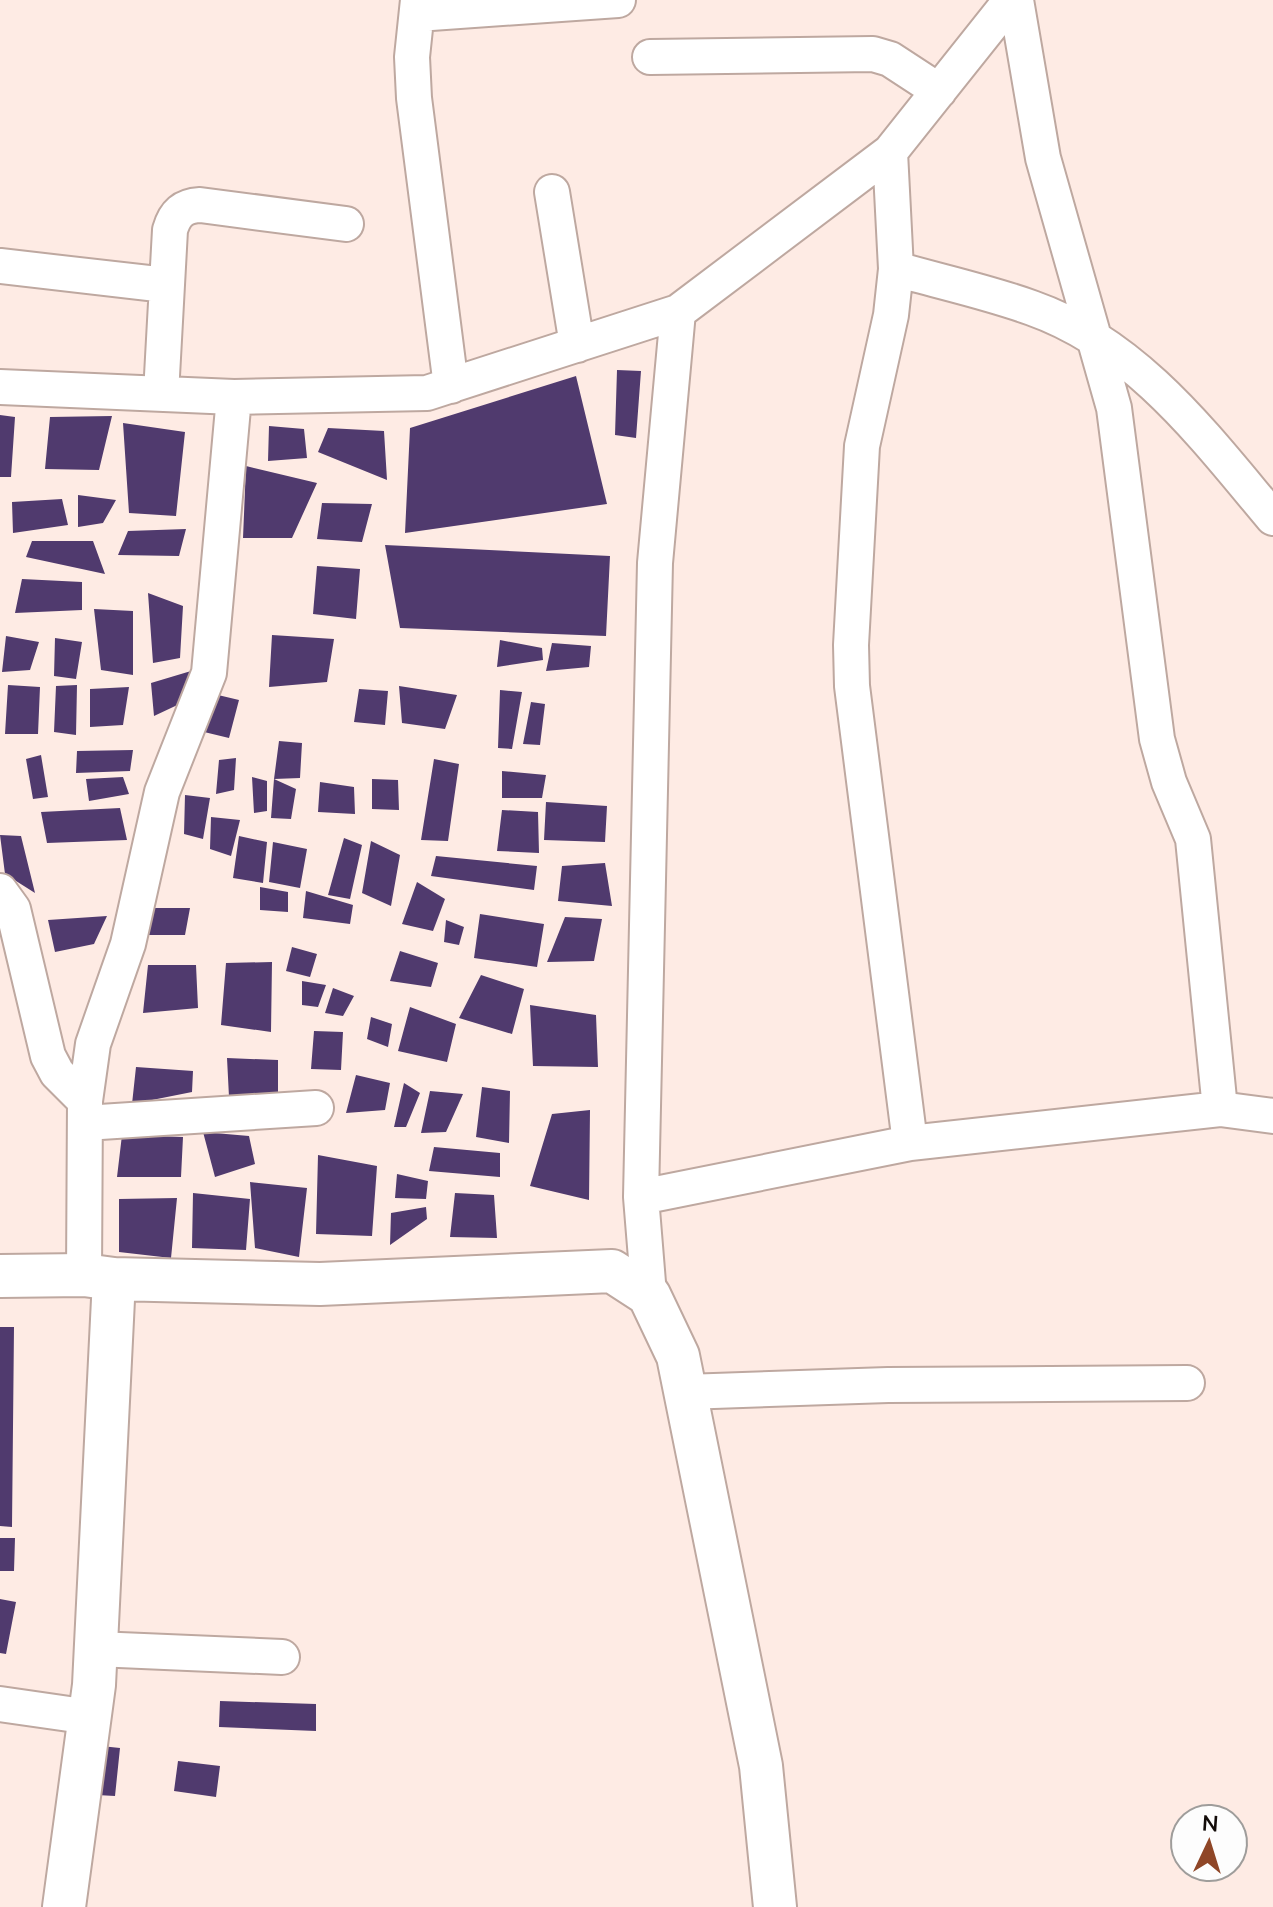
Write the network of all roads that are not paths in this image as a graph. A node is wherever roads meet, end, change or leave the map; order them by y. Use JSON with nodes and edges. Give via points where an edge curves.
{"nodes":[{"id":1,"x":618,"y":0,"type":"edge"},
{"id":2,"x":1014,"y":0,"type":"edge"},
{"id":3,"x":417,"y":7,"type":"edge"},
{"id":4,"x":650,"y":57,"type":"dead end"},
{"id":5,"x":939,"y":91,"type":"junction"},
{"id":6,"x":890,"y":152,"type":"junction"},
{"id":7,"x":552,"y":192,"type":"dead end"},
{"id":8,"x":346,"y":224,"type":"dead end"},
{"id":9,"x":0,"y":266,"type":"edge"},
{"id":10,"x":896,"y":269,"type":"junction"},
{"id":11,"x":166,"y":285,"type":"junction"},
{"id":12,"x":678,"y":312,"type":"junction"},
{"id":13,"x":1094,"y":338,"type":"junction"},
{"id":14,"x":577,"y":345,"type":"junction"},
{"id":15,"x":451,"y":386,"type":"junction"},
{"id":16,"x":0,"y":387,"type":"edge"},
{"id":17,"x":161,"y":394,"type":"junction"},
{"id":18,"x":234,"y":397,"type":"junction"},
{"id":19,"x":1273,"y":518,"type":"edge"},
{"id":20,"x":0,"y":891,"type":"edge"},
{"id":21,"x":316,"y":1108,"type":"dead end"},
{"id":22,"x":1220,"y":1109,"type":"junction"},
{"id":23,"x":85,"y":1112,"type":"junction"},
{"id":24,"x":1273,"y":1116,"type":"edge"},
{"id":25,"x":910,"y":1143,"type":"junction"},
{"id":26,"x":641,"y":1197,"type":"junction"},
{"id":27,"x":0,"y":1276,"type":"edge"},
{"id":28,"x":99,"y":1277,"type":"junction"},
{"id":29,"x":649,"y":1295,"type":"junction"},
{"id":30,"x":1187,"y":1383,"type":"dead end"},
{"id":31,"x":685,"y":1392,"type":"junction"},
{"id":32,"x":96,"y":1649,"type":"junction"},
{"id":33,"x":282,"y":1657,"type":"dead end"},
{"id":34,"x":0,"y":1704,"type":"edge"},
{"id":35,"x":90,"y":1717,"type":"junction"},
{"id":36,"x":64,"y":1907,"type":"edge"},
{"id":37,"x":775,"y":1907,"type":"edge"}],
"edges":[{"from":1,"to":3,"type":"street"},
{"from":2,"to":5,"type":"street"},
{"from":2,"to":13,"type":"street","via":[[1043,158]]},
{"from":3,"to":15,"type":"street","via":[[414,98]]},
{"from":4,"to":5,"type":"street","via":[[873,54],[899,63]]},
{"from":5,"to":6,"type":"street"},
{"from":6,"to":10,"type":"street"},
{"from":6,"to":12,"type":"street"},
{"from":7,"to":14,"type":"street"},
{"from":8,"to":11,"type":"street","via":[[187,206],[170,230]]},
{"from":9,"to":11,"type":"street"},
{"from":10,"to":13,"type":"street","via":[[1033,308]]},
{"from":10,"to":25,"type":"street","via":[[862,446],[851,658]]},
{"from":11,"to":17,"type":"street"},
{"from":12,"to":14,"type":"street"},
{"from":12,"to":26,"type":"street","via":[[655,563]]},
{"from":13,"to":19,"type":"street","via":[[1171,398]]},
{"from":13,"to":22,"type":"street","via":[[1114,408],[1157,739],[1193,839]]},
{"from":14,"to":15,"type":"street"},
{"from":15,"to":18,"type":"street","via":[[427,393]]},
{"from":16,"to":17,"type":"street"},
{"from":17,"to":18,"type":"street"},
{"from":18,"to":23,"type":"street","via":[[209,673],[162,792],[128,944],[93,1044]]},
{"from":20,"to":23,"type":"street","via":[[13,909],[48,1056]]},
{"from":21,"to":23,"type":"street"},
{"from":22,"to":24,"type":"street"},
{"from":22,"to":25,"type":"street"},
{"from":23,"to":28,"type":"street"},
{"from":25,"to":26,"type":"street"},
{"from":26,"to":29,"type":"street"},
{"from":27,"to":28,"type":"street"},
{"from":28,"to":29,"type":"street","via":[[320,1284],[612,1271]]},
{"from":28,"to":32,"type":"street"},
{"from":29,"to":31,"type":"street","via":[[678,1356]]},
{"from":30,"to":31,"type":"street"},
{"from":31,"to":37,"type":"street","via":[[761,1766]]},
{"from":32,"to":33,"type":"street"},
{"from":32,"to":35,"type":"street"},
{"from":34,"to":35,"type":"street"},
{"from":35,"to":36,"type":"street"}]}
